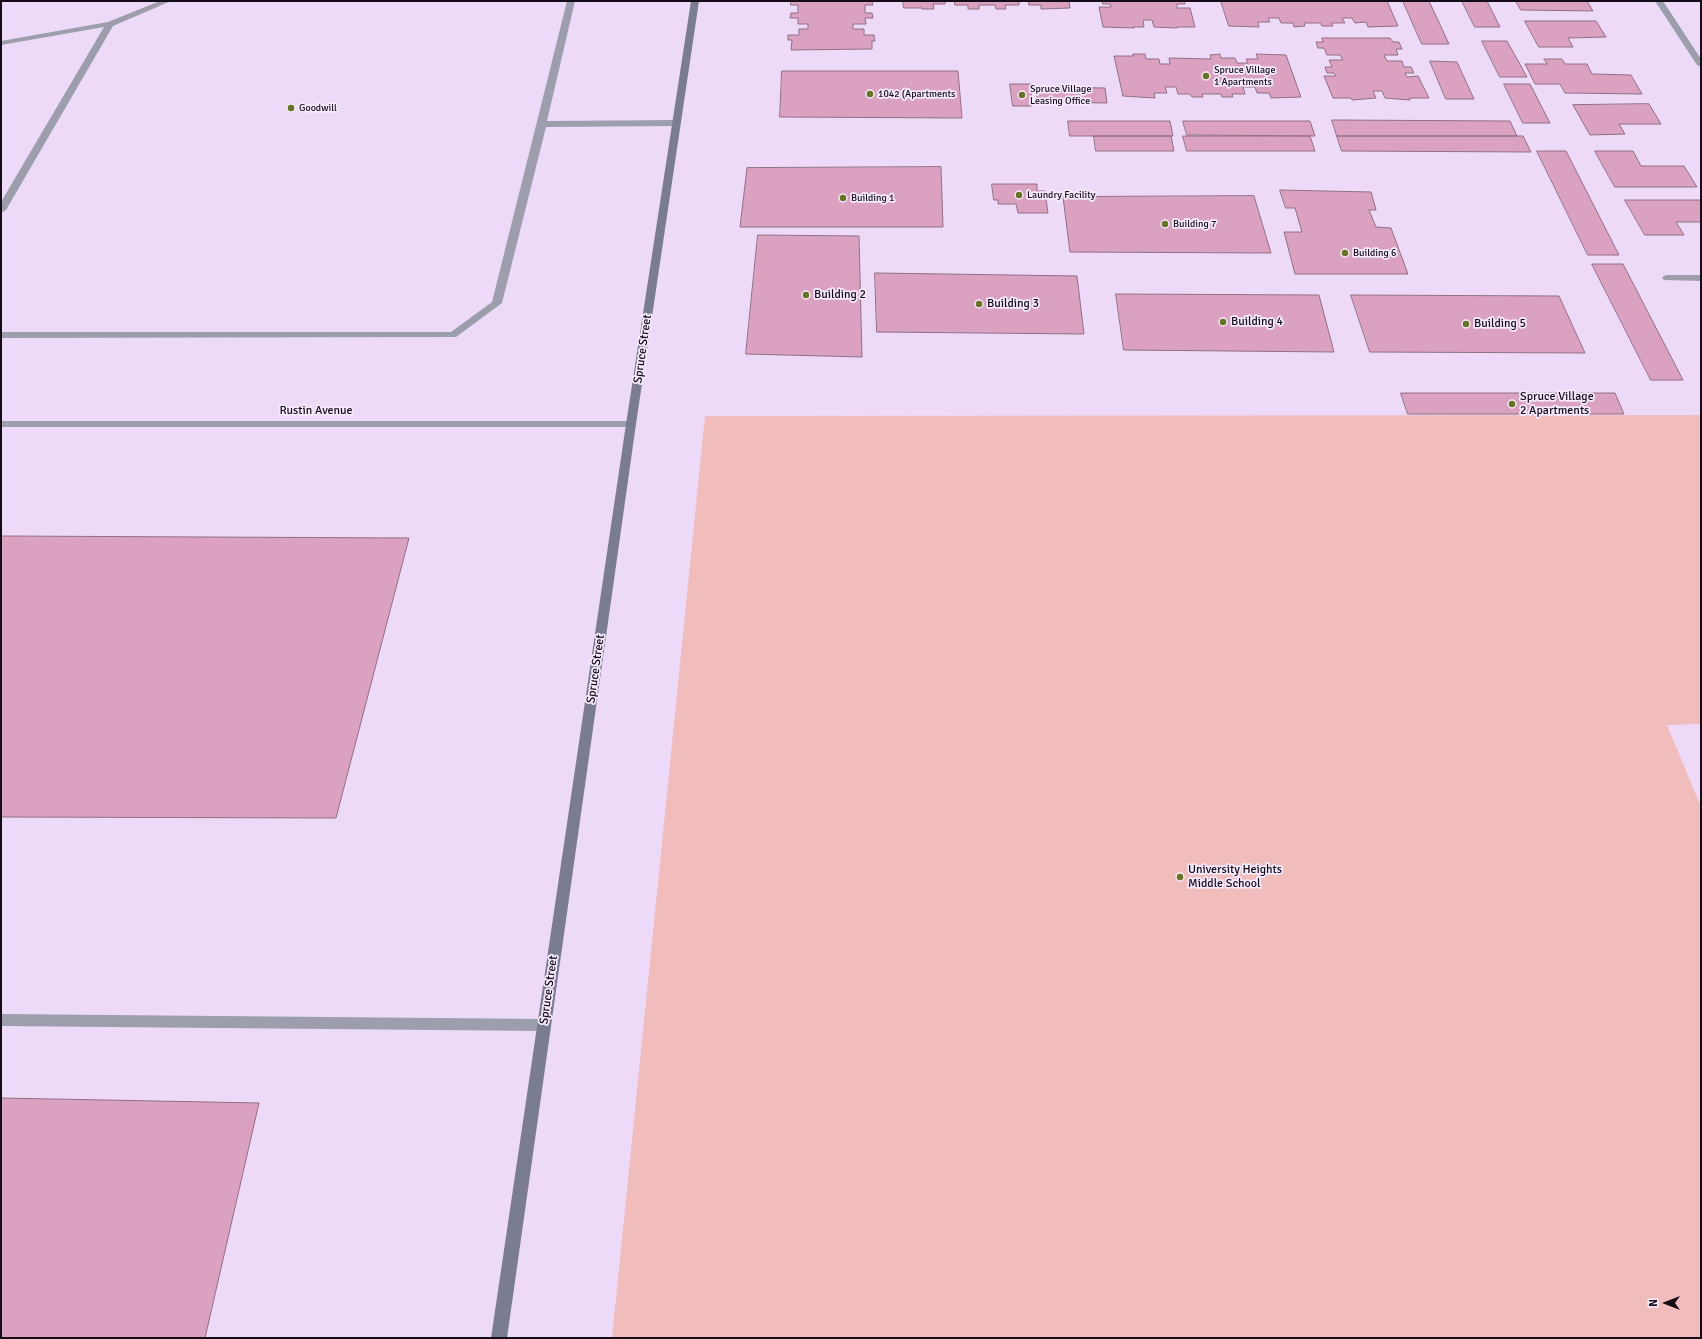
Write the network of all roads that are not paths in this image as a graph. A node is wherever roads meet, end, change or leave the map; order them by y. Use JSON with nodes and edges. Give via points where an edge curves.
{"nodes":[{"id":1,"x":167,"y":1,"type":"edge"},
{"id":2,"x":571,"y":1,"type":"edge"},
{"id":3,"x":695,"y":1,"type":"edge"},
{"id":4,"x":1659,"y":1,"type":"edge"},
{"id":5,"x":110,"y":24,"type":"junction"},
{"id":6,"x":1,"y":43,"type":"edge"},
{"id":7,"x":1701,"y":65,"type":"edge"},
{"id":8,"x":542,"y":124,"type":"junction"},
{"id":9,"x":677,"y":124,"type":"junction"},
{"id":10,"x":1,"y":210,"type":"edge"},
{"id":11,"x":1667,"y":278,"type":"dead end"},
{"id":12,"x":1701,"y":278,"type":"edge"},
{"id":13,"x":1,"y":335,"type":"edge"},
{"id":14,"x":1,"y":424,"type":"edge"},
{"id":15,"x":631,"y":424,"type":"junction"},
{"id":16,"x":1,"y":1020,"type":"edge"},
{"id":17,"x":544,"y":1025,"type":"junction"},
{"id":18,"x":499,"y":1338,"type":"edge"}],
"edges":[{"from":1,"to":5,"type":"street"},
{"from":2,"to":8,"type":"street"},
{"from":3,"to":9,"type":"street","name":"Spruce Street"},
{"from":4,"to":7,"type":"street"},
{"from":5,"to":6,"type":"street"},
{"from":5,"to":10,"type":"street"},
{"from":8,"to":9,"type":"street"},
{"from":8,"to":13,"type":"street","via":[[497,303],[453,335]]},
{"from":9,"to":15,"type":"street","name":"Spruce Street"},
{"from":11,"to":12,"type":"street"},
{"from":14,"to":15,"type":"street","name":"Rustin Avenue"},
{"from":15,"to":17,"type":"street","name":"Spruce Street"},
{"from":16,"to":17,"type":"street"},
{"from":17,"to":18,"type":"street","name":"Spruce Street"}]}
